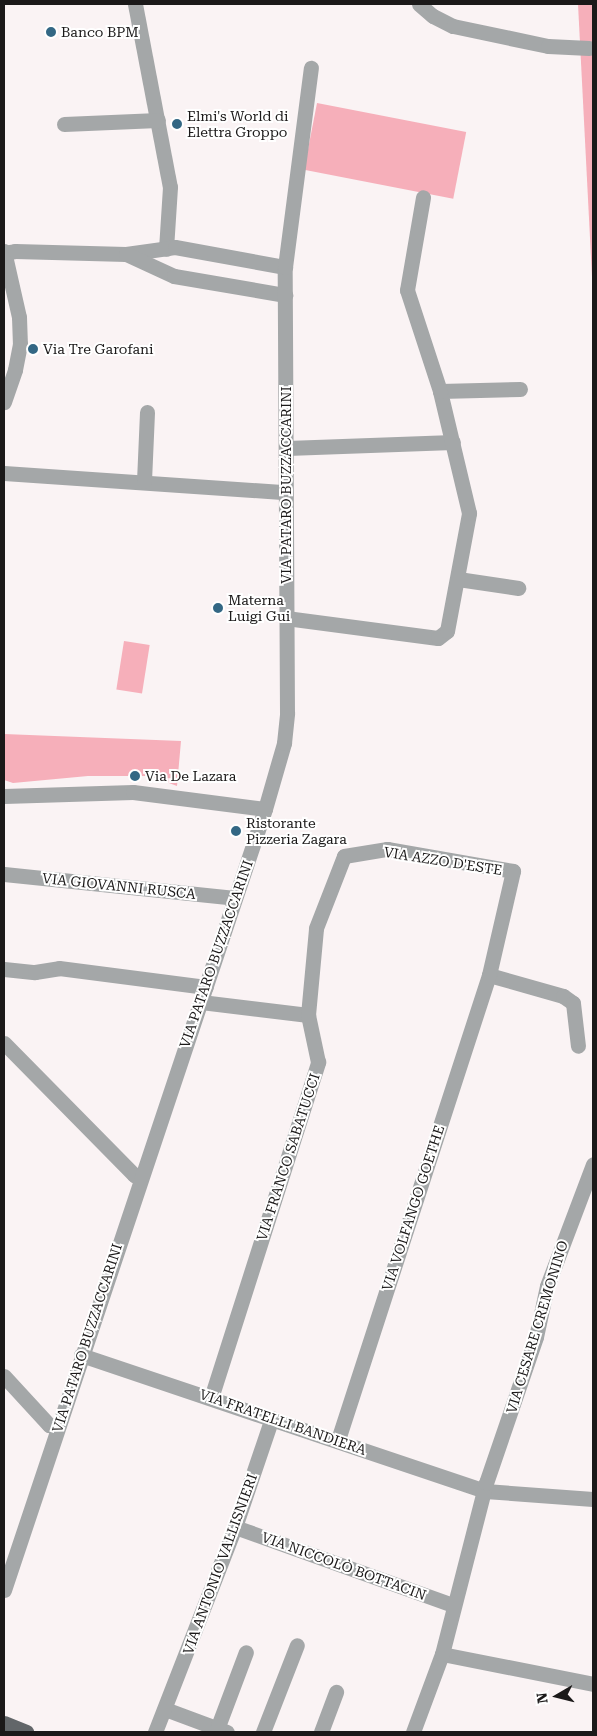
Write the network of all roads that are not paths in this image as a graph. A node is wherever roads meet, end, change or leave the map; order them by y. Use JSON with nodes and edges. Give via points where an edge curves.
{"nodes":[{"id":1,"x":135,"y":4,"type":"edge"},
{"id":2,"x":419,"y":4,"type":"edge"},
{"id":3,"x":589,"y":48,"type":"dead end"},
{"id":4,"x":311,"y":68,"type":"dead end"},
{"id":5,"x":158,"y":120,"type":"junction"},
{"id":6,"x":64,"y":124,"type":"dead end"},
{"id":7,"x":423,"y":197,"type":"dead end"},
{"id":8,"x":166,"y":249,"type":"junction"},
{"id":9,"x":4,"y":252,"type":"edge"},
{"id":10,"x":126,"y":254,"type":"junction"},
{"id":11,"x":284,"y":267,"type":"junction"},
{"id":12,"x":285,"y":295,"type":"junction"},
{"id":13,"x":520,"y":389,"type":"dead end"},
{"id":14,"x":440,"y":392,"type":"junction"},
{"id":15,"x":4,"y":402,"type":"edge"},
{"id":16,"x":147,"y":412,"type":"dead end"},
{"id":17,"x":453,"y":442,"type":"junction"},
{"id":18,"x":287,"y":448,"type":"junction"},
{"id":19,"x":4,"y":473,"type":"edge"},
{"id":20,"x":144,"y":481,"type":"junction"},
{"id":21,"x":285,"y":492,"type":"junction"},
{"id":22,"x":458,"y":579,"type":"junction"},
{"id":23,"x":518,"y":588,"type":"dead end"},
{"id":24,"x":286,"y":618,"type":"junction"},
{"id":25,"x":4,"y":796,"type":"edge"},
{"id":26,"x":266,"y":809,"type":"junction"},
{"id":27,"x":344,"y":856,"type":"joint"},
{"id":28,"x":513,"y":872,"type":"joint"},
{"id":29,"x":4,"y":874,"type":"edge"},
{"id":30,"x":235,"y":898,"type":"junction"},
{"id":31,"x":4,"y":969,"type":"edge"},
{"id":32,"x":489,"y":975,"type":"junction"},
{"id":33,"x":206,"y":986,"type":"junction"},
{"id":34,"x":201,"y":1002,"type":"junction"},
{"id":35,"x":308,"y":1015,"type":"junction"},
{"id":36,"x":4,"y":1043,"type":"edge"},
{"id":37,"x":578,"y":1046,"type":"dead end"},
{"id":38,"x":593,"y":1164,"type":"edge"},
{"id":39,"x":140,"y":1178,"type":"junction"},
{"id":40,"x":81,"y":1355,"type":"junction"},
{"id":41,"x":4,"y":1376,"type":"edge"},
{"id":42,"x":211,"y":1398,"type":"junction"},
{"id":43,"x":272,"y":1418,"type":"junction"},
{"id":44,"x":57,"y":1427,"type":"junction"},
{"id":45,"x":338,"y":1441,"type":"junction"},
{"id":46,"x":485,"y":1491,"type":"junction"},
{"id":47,"x":593,"y":1499,"type":"edge"},
{"id":48,"x":235,"y":1527,"type":"junction"},
{"id":49,"x":4,"y":1590,"type":"edge"},
{"id":50,"x":453,"y":1605,"type":"junction"},
{"id":51,"x":297,"y":1645,"type":"dead end"},
{"id":52,"x":246,"y":1652,"type":"dead end"},
{"id":53,"x":442,"y":1654,"type":"junction"},
{"id":54,"x":593,"y":1684,"type":"edge"},
{"id":55,"x":336,"y":1692,"type":"dead end"},
{"id":56,"x":166,"y":1709,"type":"junction"},
{"id":57,"x":4,"y":1723,"type":"edge"},
{"id":58,"x":222,"y":1730,"type":"edge"},
{"id":59,"x":26,"y":1732,"type":"edge"},
{"id":60,"x":155,"y":1732,"type":"edge"},
{"id":61,"x":263,"y":1732,"type":"edge"},
{"id":62,"x":321,"y":1732,"type":"edge"},
{"id":63,"x":413,"y":1732,"type":"edge"}],
"edges":[{"from":1,"to":5,"type":"street"},
{"from":2,"to":3,"type":"street","via":[[453,26],[548,46]]},
{"from":4,"to":11,"type":"street","name":"VIA PATARO BUZZACCARINI"},
{"from":5,"to":6,"type":"street"},
{"from":5,"to":8,"type":"street","via":[[170,187]]},
{"from":7,"to":14,"type":"street","via":[[407,290]]},
{"from":8,"to":10,"type":"street"},
{"from":8,"to":11,"type":"street","via":[[175,247]]},
{"from":9,"to":10,"type":"street"},
{"from":9,"to":15,"type":"street","via":[[19,317],[20,344]]},
{"from":10,"to":12,"type":"street","via":[[174,276]]},
{"from":11,"to":12,"type":"street","name":"VIA PATARO BUZZACCARINI"},
{"from":12,"to":18,"type":"street","name":"VIA PATARO BUZZACCARINI"},
{"from":13,"to":14,"type":"street"},
{"from":14,"to":17,"type":"street"},
{"from":16,"to":20,"type":"street"},
{"from":17,"to":18,"type":"street"},
{"from":17,"to":22,"type":"street","via":[[469,513]]},
{"from":18,"to":21,"type":"street","name":"VIA PATARO BUZZACCARINI"},
{"from":19,"to":20,"type":"street"},
{"from":20,"to":21,"type":"street"},
{"from":21,"to":24,"type":"street","name":"VIA PATARO BUZZACCARINI"},
{"from":22,"to":23,"type":"street"},
{"from":22,"to":24,"type":"street","via":[[448,632],[438,638]]},
{"from":24,"to":26,"type":"street","name":"VIA PATARO BUZZACCARINI","via":[[287,713],[284,743]]},
{"from":25,"to":26,"type":"street","via":[[133,792]]},
{"from":26,"to":30,"type":"street","name":"VIA PATARO BUZZACCARINI"},
{"from":27,"to":28,"type":"street","name":"VIA AZZO D'ESTE","via":[[387,849]]},
{"from":27,"to":35,"type":"street","name":"VIA FRANCO SABATUCCI","via":[[316,928]]},
{"from":28,"to":32,"type":"street","name":"VIA VOLFANGO GOETHE"},
{"from":29,"to":30,"type":"street","name":"VIA GIOVANNI RUSCA"},
{"from":30,"to":33,"type":"street","name":"VIA PATARO BUZZACCARINI"},
{"from":31,"to":33,"type":"street","via":[[35,972],[59,968]]},
{"from":32,"to":37,"type":"street","via":[[563,996],[573,1004]]},
{"from":32,"to":45,"type":"street","name":"VIA VOLFANGO GOETHE"},
{"from":33,"to":34,"type":"street","name":"VIA PATARO BUZZACCARINI"},
{"from":34,"to":35,"type":"street"},
{"from":34,"to":39,"type":"street","name":"VIA PATARO BUZZACCARINI"},
{"from":35,"to":42,"type":"street","name":"VIA FRANCO SABATUCCI","via":[[318,1062]]},
{"from":36,"to":39,"type":"street"},
{"from":38,"to":46,"type":"street","name":"VIA CESARE CREMONINO","via":[[547,1286],[536,1337]]},
{"from":39,"to":40,"type":"street","name":"VIA PATARO BUZZACCARINI"},
{"from":40,"to":42,"type":"street","name":"VIA FRATELLI BANDIERA"},
{"from":40,"to":44,"type":"street","name":"VIA PATARO BUZZACCARINI"},
{"from":41,"to":44,"type":"street","via":[[49,1425]]},
{"from":42,"to":43,"type":"street","name":"VIA FRATELLI BANDIERA"},
{"from":43,"to":45,"type":"street","name":"VIA FRATELLI BANDIERA"},
{"from":43,"to":48,"type":"street","name":"VIA ANTONIO VALLISNIERI"},
{"from":44,"to":49,"type":"street","name":"VIA PATARO BUZZACCARINI"},
{"from":45,"to":46,"type":"street","name":"VIA FRATELLI BANDIERA"},
{"from":46,"to":47,"type":"street"},
{"from":46,"to":50,"type":"street","name":"VIA CESARE CREMONINO"},
{"from":48,"to":50,"type":"street","name":"VIA NICCOLÒ BOTTACIN"},
{"from":48,"to":56,"type":"street","name":"VIA ANTONIO VALLISNIERI"},
{"from":50,"to":53,"type":"street","name":"VIA CESARE CREMONINO"},
{"from":51,"to":61,"type":"street"},
{"from":52,"to":58,"type":"street"},
{"from":53,"to":54,"type":"street"},
{"from":53,"to":63,"type":"street","name":"VIA CESARE CREMONINO"},
{"from":55,"to":62,"type":"street"},
{"from":56,"to":58,"type":"street"},
{"from":56,"to":60,"type":"street","name":"VIA ANTONIO VALLISNIERI"},
{"from":57,"to":59,"type":"main road"}]}
